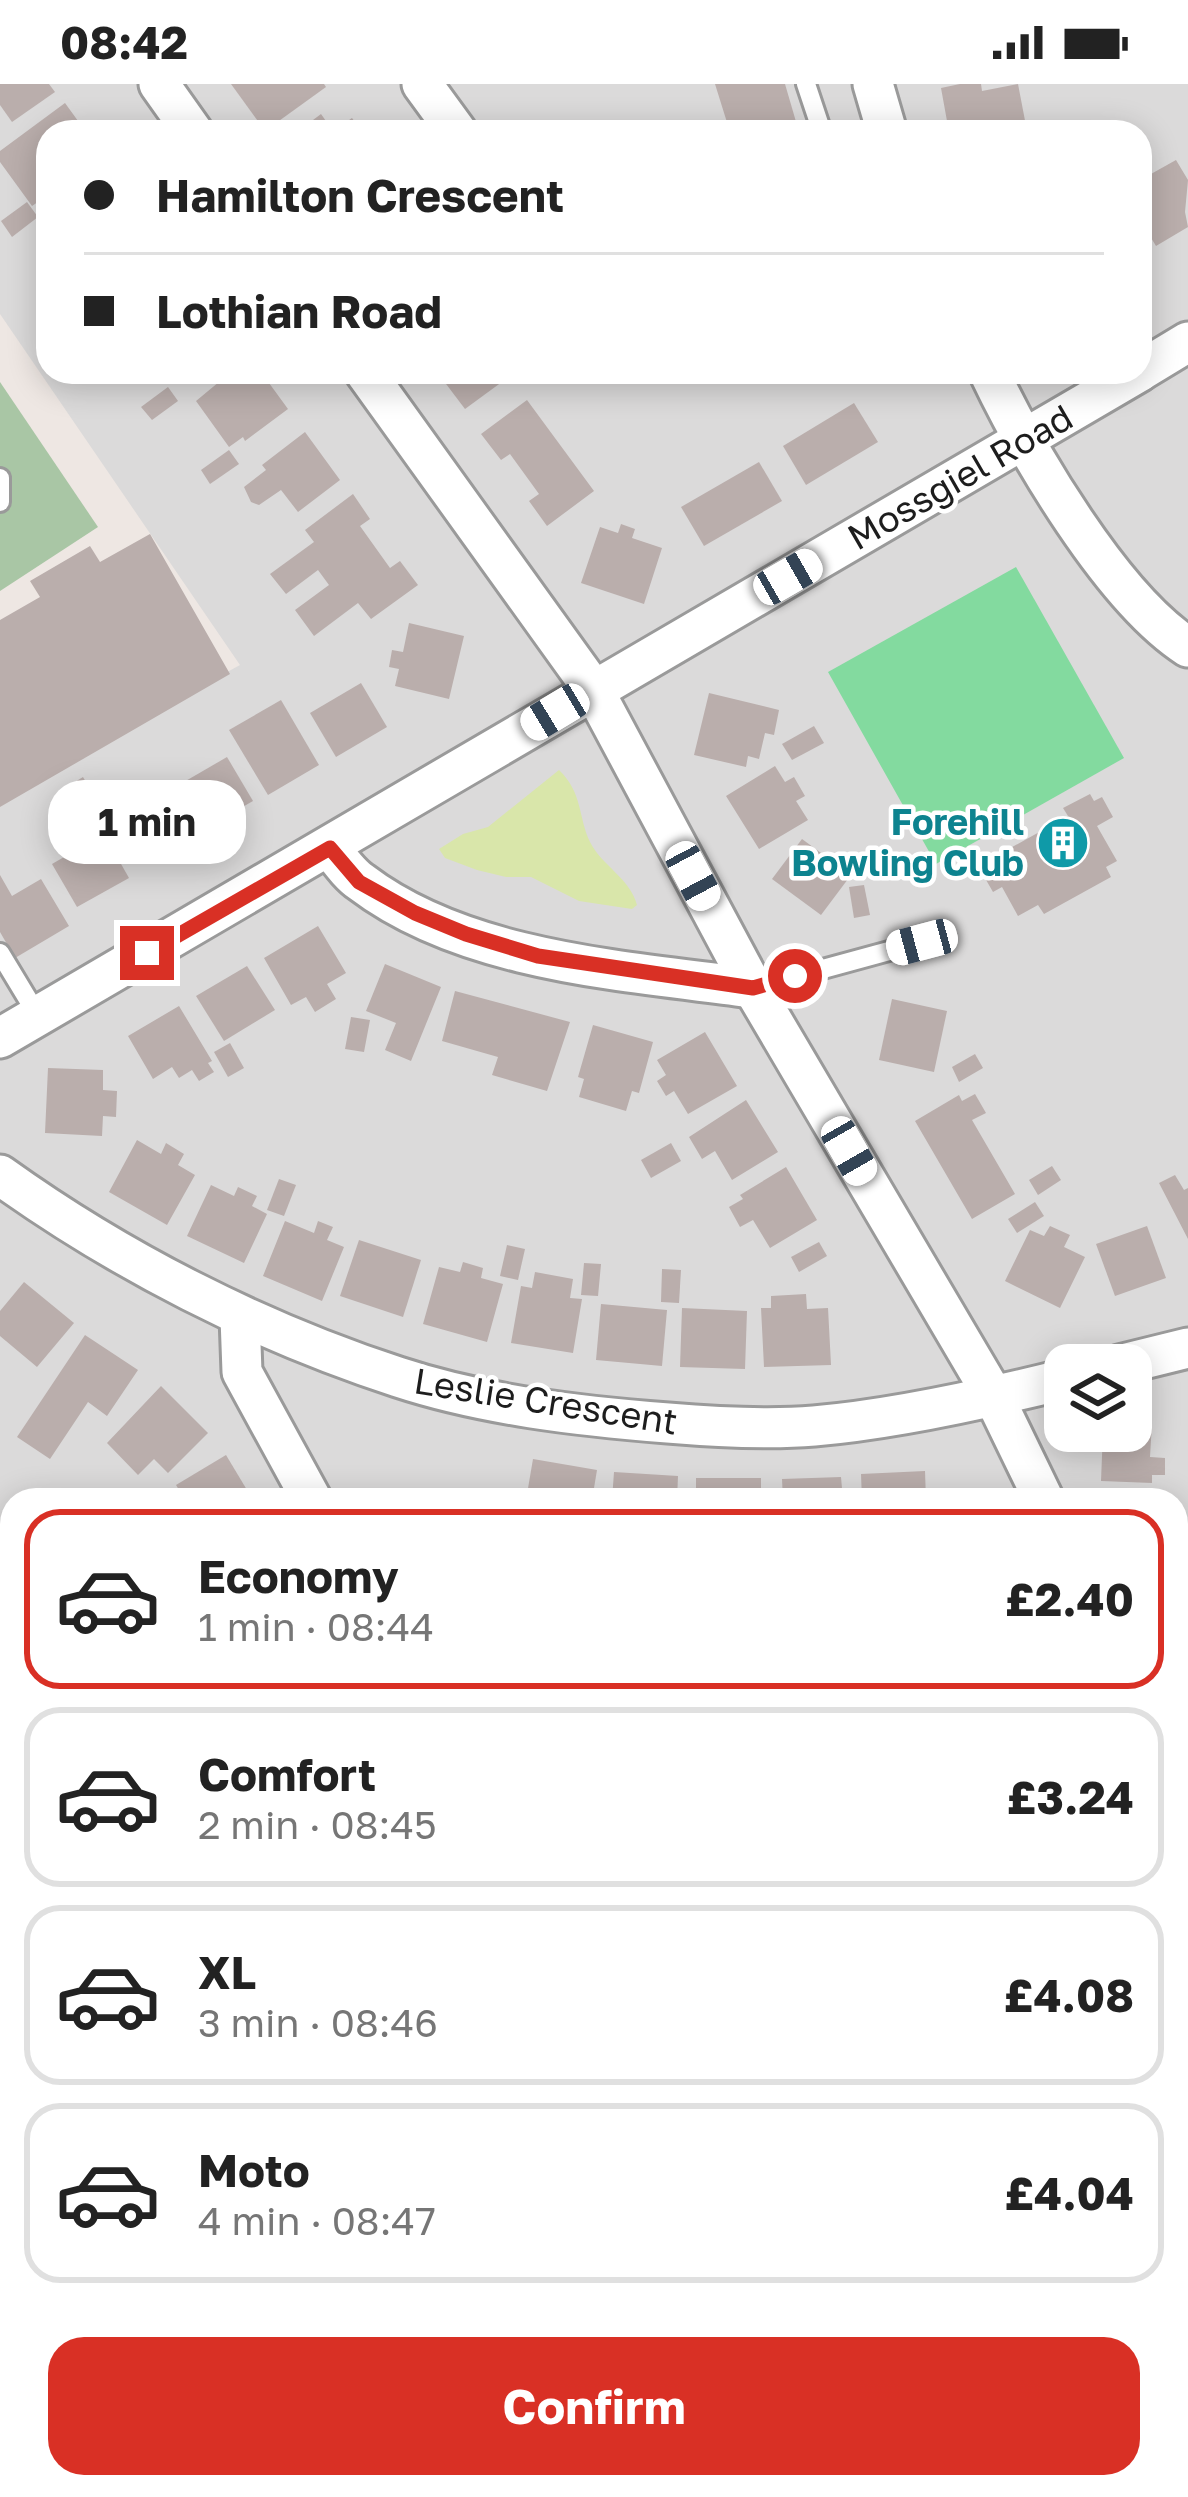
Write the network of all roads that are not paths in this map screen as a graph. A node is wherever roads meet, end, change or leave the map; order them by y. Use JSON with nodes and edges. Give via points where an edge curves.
{"nodes":[{"id":1,"x":159,"y":84,"type":"edge"},
{"id":2,"x":422,"y":84,"type":"edge"},
{"id":3,"x":806,"y":84,"type":"edge"},
{"id":4,"x":873,"y":84,"type":"edge"},
{"id":5,"x":184,"y":120,"type":"edge"},
{"id":6,"x":448,"y":120,"type":"edge"},
{"id":7,"x":818,"y":120,"type":"edge"},
{"id":8,"x":884,"y":120,"type":"edge"},
{"id":9,"x":1188,"y":342,"type":"edge"},
{"id":10,"x":1152,"y":364,"type":"edge"},
{"id":11,"x":374,"y":384,"type":"edge"},
{"id":12,"x":995,"y":384,"type":"edge"},
{"id":13,"x":1119,"y":384,"type":"edge"},
{"id":14,"x":1022,"y":442,"type":"junction"},
{"id":15,"x":0,"y":478,"type":"edge"},
{"id":16,"x":0,"y":502,"type":"edge"},
{"id":17,"x":1188,"y":647,"type":"edge"},
{"id":18,"x":593,"y":689,"type":"junction"},
{"id":19,"x":330,"y":848,"type":"junction"},
{"id":20,"x":922,"y":942,"type":"dead end"},
{"id":21,"x":0,"y":953,"type":"edge"},
{"id":22,"x":753,"y":988,"type":"junction"},
{"id":23,"x":38,"y":1016,"type":"junction"},
{"id":24,"x":0,"y":1038,"type":"edge"},
{"id":25,"x":0,"y":1175,"type":"edge"},
{"id":26,"x":240,"y":1317,"type":"junction"},
{"id":27,"x":1188,"y":1348,"type":"edge"},
{"id":28,"x":1152,"y":1357,"type":"edge"},
{"id":29,"x":1044,"y":1384,"type":"edge"},
{"id":30,"x":994,"y":1397,"type":"junction"},
{"id":31,"x":306,"y":1488,"type":"edge"},
{"id":32,"x":1039,"y":1488,"type":"edge"}],
"edges":[{"from":1,"to":5,"type":"street"},
{"from":2,"to":6,"type":"street"},
{"from":3,"to":7,"type":"lane"},
{"from":4,"to":8,"type":"street"},
{"from":9,"to":10,"type":"street","name":"Mossgiel Road"},
{"from":11,"to":18,"type":"street"},
{"from":12,"to":14,"type":"street"},
{"from":13,"to":14,"type":"street","name":"Mossgiel Road"},
{"from":14,"to":17,"type":"street","via":[[1117,578]]},
{"from":14,"to":18,"type":"street","name":"Mossgiel Road"},
{"from":15,"to":16,"type":"lane"},
{"from":18,"to":19,"type":"street","name":"Mossgiel Road"},
{"from":18,"to":22,"type":"street"},
{"from":19,"to":22,"type":"street","via":[[359,882],[466,934],[538,956]]},
{"from":19,"to":23,"type":"street","name":"Mossgiel Road"},
{"from":20,"to":22,"type":"lane"},
{"from":21,"to":23,"type":"lane"},
{"from":22,"to":30,"type":"street"},
{"from":23,"to":24,"type":"street","name":"Mossgiel Road"},
{"from":25,"to":26,"type":"street","name":"Leslie Crescent"},
{"from":26,"to":30,"type":"street","name":"Leslie Crescent","via":[[400,1378],[606,1418],[814,1426]]},
{"from":26,"to":31,"type":"street","via":[[242,1372]]},
{"from":27,"to":28,"type":"street"},
{"from":29,"to":30,"type":"street","name":"Leslie Crescent"},
{"from":30,"to":32,"type":"street"}]}
